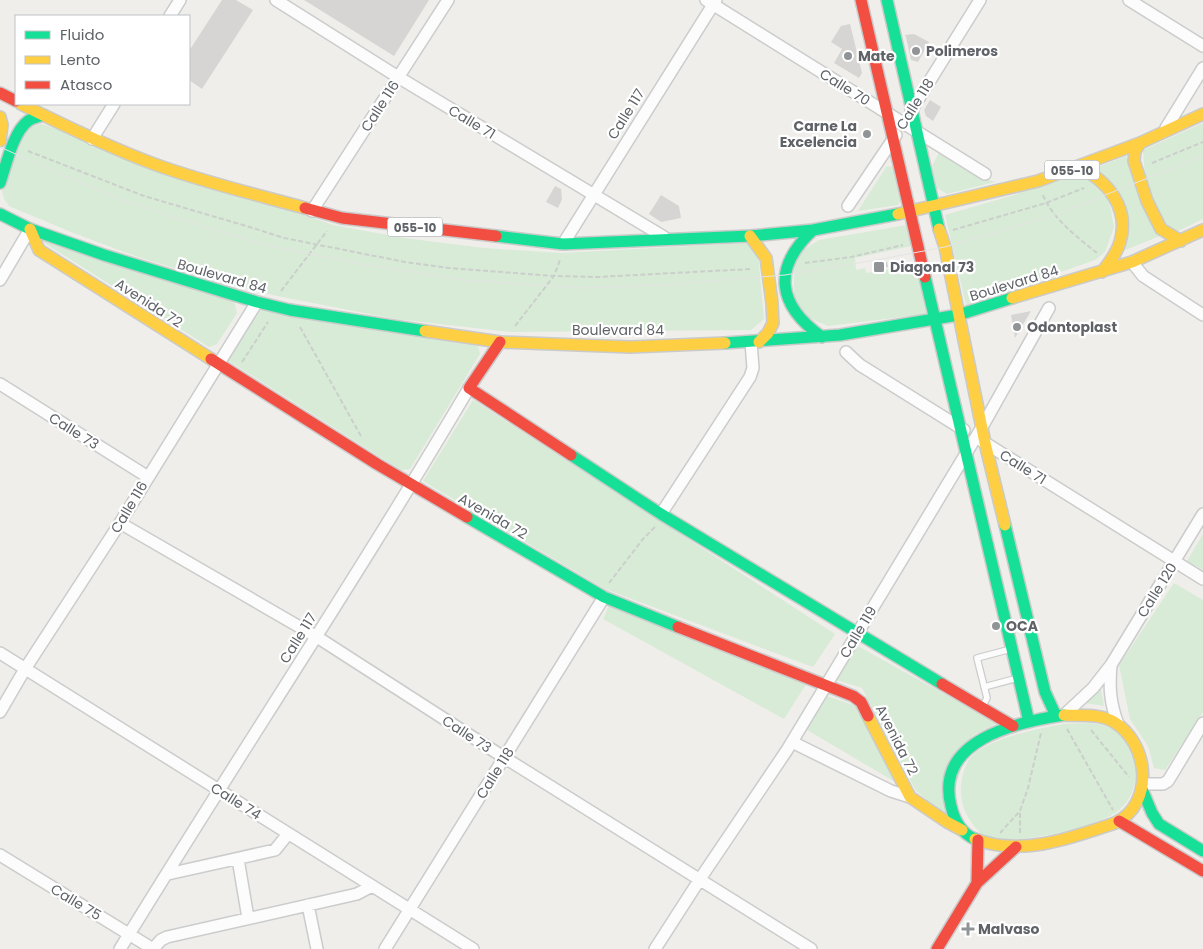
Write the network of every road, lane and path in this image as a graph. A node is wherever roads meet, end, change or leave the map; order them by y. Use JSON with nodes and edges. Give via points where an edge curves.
{"nodes":[{"id":1,"x":180,"y":0,"type":"edge"},
{"id":2,"x":276,"y":0,"type":"edge"},
{"id":3,"x":448,"y":0,"type":"edge"},
{"id":4,"x":862,"y":0,"type":"edge"},
{"id":5,"x":887,"y":0,"type":"edge"},
{"id":6,"x":980,"y":0,"type":"edge"},
{"id":7,"x":1129,"y":0,"type":"edge"},
{"id":8,"x":711,"y":1,"type":"edge"},
{"id":9,"x":171,"y":15,"type":"edge"},
{"id":10,"x":1203,"y":46,"type":"edge"},
{"id":11,"x":1203,"y":68,"type":"edge"},
{"id":12,"x":398,"y":77,"type":"junction"},
{"id":13,"x":0,"y":93,"type":"edge"},
{"id":14,"x":15,"y":100,"type":"edge"},
{"id":15,"x":23,"y":105,"type":"edge"},
{"id":16,"x":113,"y":105,"type":"edge"},
{"id":17,"x":912,"y":109,"type":"junction"},
{"id":18,"x":887,"y":113,"type":"junction"},
{"id":19,"x":1203,"y":114,"type":"edge"},
{"id":20,"x":43,"y":115,"type":"junction"},
{"id":21,"x":0,"y":117,"type":"edge"},
{"id":22,"x":903,"y":123,"type":"junction"},
{"id":23,"x":916,"y":131,"type":"junction"},
{"id":24,"x":1163,"y":132,"type":"junction"},
{"id":25,"x":92,"y":139,"type":"junction"},
{"id":26,"x":893,"y":139,"type":"junction"},
{"id":27,"x":0,"y":141,"type":"edge"},
{"id":28,"x":1140,"y":143,"type":"junction"},
{"id":29,"x":1079,"y":168,"type":"junction"},
{"id":30,"x":985,"y":174,"type":"dead end"},
{"id":31,"x":1038,"y":181,"type":"junction"},
{"id":32,"x":0,"y":183,"type":"edge"},
{"id":33,"x":593,"y":195,"type":"junction"},
{"id":34,"x":848,"y":206,"type":"dead end"},
{"id":35,"x":934,"y":206,"type":"junction"},
{"id":36,"x":312,"y":211,"type":"junction"},
{"id":37,"x":1,"y":212,"type":"edge"},
{"id":38,"x":910,"y":212,"type":"junction"},
{"id":39,"x":30,"y":229,"type":"junction"},
{"id":40,"x":813,"y":230,"type":"junction"},
{"id":41,"x":1203,"y":230,"type":"edge"},
{"id":42,"x":750,"y":236,"type":"junction"},
{"id":43,"x":670,"y":240,"type":"junction"},
{"id":44,"x":1181,"y":241,"type":"junction"},
{"id":45,"x":563,"y":244,"type":"junction"},
{"id":46,"x":921,"y":261,"type":"junction"},
{"id":47,"x":886,"y":262,"type":"dead end"},
{"id":48,"x":1109,"y":262,"type":"junction"},
{"id":49,"x":1132,"y":262,"type":"junction"},
{"id":50,"x":1102,"y":272,"type":"junction"},
{"id":51,"x":0,"y":280,"type":"edge"},
{"id":52,"x":257,"y":302,"type":"junction"},
{"id":53,"x":1049,"y":308,"type":"dead end"},
{"id":54,"x":958,"y":315,"type":"junction"},
{"id":55,"x":1203,"y":315,"type":"edge"},
{"id":56,"x":934,"y":320,"type":"junction"},
{"id":57,"x":300,"y":327,"type":"dead end"},
{"id":58,"x":822,"y":337,"type":"junction"},
{"id":59,"x":500,"y":342,"type":"junction"},
{"id":60,"x":755,"y":342,"type":"junction"},
{"id":61,"x":846,"y":352,"type":"dead end"},
{"id":62,"x":218,"y":364,"type":"junction"},
{"id":63,"x":0,"y":384,"type":"edge"},
{"id":64,"x":469,"y":388,"type":"junction"},
{"id":65,"x":960,"y":427,"type":"junction"},
{"id":66,"x":981,"y":436,"type":"junction"},
{"id":67,"x":362,"y":439,"type":"dead end"},
{"id":68,"x":966,"y":454,"type":"junction"},
{"id":69,"x":148,"y":477,"type":"junction"},
{"id":70,"x":411,"y":485,"type":"junction"},
{"id":71,"x":661,"y":514,"type":"junction"},
{"id":72,"x":1203,"y":514,"type":"edge"},
{"id":73,"x":120,"y":523,"type":"junction"},
{"id":74,"x":1175,"y":561,"type":"junction"},
{"id":75,"x":1203,"y":579,"type":"edge"},
{"id":76,"x":604,"y":598,"type":"junction"},
{"id":77,"x":857,"y":634,"type":"junction"},
{"id":78,"x":317,"y":637,"type":"junction"},
{"id":79,"x":1011,"y":649,"type":"junction"},
{"id":80,"x":0,"y":653,"type":"edge"},
{"id":81,"x":1111,"y":665,"type":"junction"},
{"id":82,"x":25,"y":669,"type":"junction"},
{"id":83,"x":1018,"y":678,"type":"junction"},
{"id":84,"x":825,"y":686,"type":"junction"},
{"id":85,"x":984,"y":687,"type":"junction"},
{"id":86,"x":982,"y":709,"type":"junction"},
{"id":87,"x":0,"y":712,"type":"edge"},
{"id":88,"x":1056,"y":716,"type":"junction"},
{"id":89,"x":1029,"y":722,"type":"junction"},
{"id":90,"x":1203,"y":723,"type":"edge"},
{"id":91,"x":1085,"y":724,"type":"dead end"},
{"id":92,"x":1118,"y":724,"type":"junction"},
{"id":93,"x":1013,"y":726,"type":"junction"},
{"id":94,"x":792,"y":742,"type":"junction"},
{"id":95,"x":505,"y":758,"type":"junction"},
{"id":96,"x":1142,"y":786,"type":"junction"},
{"id":97,"x":219,"y":790,"type":"junction"},
{"id":98,"x":910,"y":797,"type":"junction"},
{"id":99,"x":1020,"y":811,"type":"junction"},
{"id":100,"x":1119,"y":821,"type":"junction"},
{"id":101,"x":962,"y":830,"type":"junction"},
{"id":102,"x":288,"y":834,"type":"junction"},
{"id":103,"x":978,"y":840,"type":"junction"},
{"id":104,"x":990,"y":844,"type":"junction"},
{"id":105,"x":1016,"y":848,"type":"junction"},
{"id":106,"x":1203,"y":851,"type":"edge"},
{"id":107,"x":0,"y":855,"type":"edge"},
{"id":108,"x":238,"y":858,"type":"junction"},
{"id":109,"x":1203,"y":871,"type":"edge"},
{"id":110,"x":168,"y":874,"type":"junction"},
{"id":111,"x":700,"y":880,"type":"junction"},
{"id":112,"x":977,"y":883,"type":"junction"},
{"id":113,"x":372,"y":886,"type":"junction"},
{"id":114,"x":308,"y":905,"type":"junction"},
{"id":115,"x":410,"y":910,"type":"junction"},
{"id":116,"x":248,"y":918,"type":"junction"},
{"id":117,"x":129,"y":934,"type":"junction"},
{"id":118,"x":120,"y":949,"type":"edge"},
{"id":119,"x":153,"y":949,"type":"edge"},
{"id":120,"x":317,"y":949,"type":"edge"},
{"id":121,"x":386,"y":949,"type":"edge"},
{"id":122,"x":473,"y":949,"type":"edge"},
{"id":123,"x":655,"y":949,"type":"edge"},
{"id":124,"x":811,"y":949,"type":"edge"},
{"id":125,"x":937,"y":949,"type":"edge"}],
"edges":[{"from":1,"to":9,"type":"street"},
{"from":2,"to":12,"type":"street","name":"Calle 71"},
{"from":3,"to":12,"type":"street","name":"Calle 116"},
{"from":4,"to":18,"type":"main road"},
{"from":5,"to":17,"type":"main road"},
{"from":6,"to":17,"type":"street","name":"Calle 118"},
{"from":7,"to":10,"type":"street"},
{"from":8,"to":18,"type":"street","name":"Calle 70"},
{"from":8,"to":33,"type":"street","name":"Calle 117"},
{"from":11,"to":24,"type":"street"},
{"from":12,"to":33,"type":"street","name":"Calle 71"},
{"from":12,"to":36,"type":"street","name":"Calle 116"},
{"from":13,"to":14,"type":"main road"},
{"from":15,"to":20,"type":"main road","number":"055-10"},
{"from":16,"to":25,"type":"street"},
{"from":17,"to":22,"type":"street","name":"Calle 118"},
{"from":17,"to":23,"type":"main road"},
{"from":18,"to":22,"type":"street","name":"Calle 70"},
{"from":18,"to":26,"type":"main road"},
{"from":19,"to":24,"type":"main road","number":"055-10"},
{"from":20,"to":25,"type":"main road","number":"055-10"},
{"from":20,"to":32,"type":"main road","via":[[25,124]]},
{"from":21,"to":27,"type":"main road"},
{"from":22,"to":23,"type":"street","name":"Calle 70"},
{"from":22,"to":26,"type":"street","name":"Calle 118"},
{"from":23,"to":30,"type":"street","name":"Calle 70"},
{"from":23,"to":35,"type":"main road"},
{"from":24,"to":28,"type":"main road","number":"055-10"},
{"from":25,"to":36,"type":"main road","number":"055-10","via":[[170,170]]},
{"from":26,"to":34,"type":"street","name":"Calle 118"},
{"from":26,"to":38,"type":"main road"},
{"from":28,"to":29,"type":"main road","number":"055-10"},
{"from":28,"to":44,"type":"main road","via":[[1134,161],[1147,201],[1161,229]]},
{"from":29,"to":31,"type":"main road","number":"055-10"},
{"from":29,"to":48,"type":"main road","via":[[1103,180],[1120,210],[1120,240]]},
{"from":31,"to":35,"type":"main road","number":"055-10"},
{"from":31,"to":48,"type":"path","via":[[1046,203],[1055,215]]},
{"from":33,"to":43,"type":"street","name":"Calle 71"},
{"from":33,"to":45,"type":"street","name":"Calle 117"},
{"from":35,"to":38,"type":"main road","number":"055-10"},
{"from":35,"to":54,"type":"main road"},
{"from":36,"to":45,"type":"main road","number":"055-10","via":[[342,218]]},
{"from":37,"to":39,"type":"main road"},
{"from":38,"to":40,"type":"main road","number":"055-10"},
{"from":38,"to":46,"type":"main road"},
{"from":39,"to":51,"type":"street"},
{"from":39,"to":52,"type":"main road","name":"Boulevard 84","via":[[161,274]]},
{"from":39,"to":62,"type":"main road","name":"Avenida 72","via":[[39,250]]},
{"from":40,"to":42,"type":"main road","number":"055-10"},
{"from":40,"to":58,"type":"main road","via":[[790,255],[785,288],[794,312],[811,331]]},
{"from":41,"to":44,"type":"main road","name":"Boulevard 84"},
{"from":42,"to":43,"type":"main road","number":"055-10"},
{"from":42,"to":60,"type":"main road","via":[[766,258],[772,303],[772,323],[768,333]]},
{"from":43,"to":45,"type":"main road","number":"055-10"},
{"from":44,"to":49,"type":"main road","name":"Boulevard 84"},
{"from":45,"to":59,"type":"path","via":[[554,276]]},
{"from":46,"to":47,"type":"path","via":[[887,267]]},
{"from":46,"to":56,"type":"main road"},
{"from":48,"to":50,"type":"main road"},
{"from":49,"to":50,"type":"main road","name":"Boulevard 84"},
{"from":49,"to":55,"type":"street","via":[[1143,276]]},
{"from":50,"to":54,"type":"main road","name":"Boulevard 84"},
{"from":52,"to":59,"type":"main road","name":"Boulevard 84","via":[[290,310]]},
{"from":52,"to":62,"type":"street","name":"Calle 116"},
{"from":53,"to":66,"type":"street","name":"Calle 119"},
{"from":54,"to":56,"type":"main road","name":"Boulevard 84"},
{"from":54,"to":66,"type":"main road"},
{"from":56,"to":58,"type":"main road","name":"Boulevard 84"},
{"from":56,"to":65,"type":"main road"},
{"from":57,"to":67,"type":"path"},
{"from":58,"to":60,"type":"main road","name":"Boulevard 84"},
{"from":59,"to":60,"type":"main road","name":"Boulevard 84","via":[[630,347]]},
{"from":59,"to":64,"type":"main road","name":"Calle 117"},
{"from":60,"to":71,"type":"street","via":[[750,377]]},
{"from":61,"to":65,"type":"street","name":"Calle 71","via":[[860,365]]},
{"from":62,"to":69,"type":"street","name":"Calle 116"},
{"from":62,"to":70,"type":"main road","name":"Avenida 72"},
{"from":63,"to":69,"type":"street","name":"Calle 73"},
{"from":64,"to":70,"type":"street","name":"Calle 117"},
{"from":64,"to":71,"type":"main road"},
{"from":65,"to":66,"type":"street","name":"Calle 71"},
{"from":65,"to":68,"type":"main road"},
{"from":66,"to":68,"type":"street","name":"Calle 119"},
{"from":66,"to":74,"type":"street","name":"Calle 71"},
{"from":66,"to":88,"type":"main road","via":[[1045,692]]},
{"from":68,"to":77,"type":"street","name":"Calle 119"},
{"from":68,"to":79,"type":"main road"},
{"from":69,"to":73,"type":"street","name":"Calle 116"},
{"from":70,"to":76,"type":"main road","name":"Avenida 72"},
{"from":70,"to":78,"type":"street","name":"Calle 117"},
{"from":71,"to":76,"type":"path","via":[[658,523],[605,588]]},
{"from":71,"to":77,"type":"main road"},
{"from":72,"to":74,"type":"street","name":"Calle 120"},
{"from":73,"to":78,"type":"street","name":"Calle 73"},
{"from":73,"to":82,"type":"street","name":"Calle 116"},
{"from":74,"to":75,"type":"street","name":"Calle 71"},
{"from":74,"to":81,"type":"street","name":"Calle 120"},
{"from":76,"to":84,"type":"main road","name":"Avenida 72"},
{"from":76,"to":95,"type":"street","name":"Calle 118"},
{"from":77,"to":84,"type":"street","name":"Calle 119"},
{"from":77,"to":86,"type":"main road"},
{"from":78,"to":95,"type":"street","name":"Calle 73"},
{"from":78,"to":97,"type":"street","name":"Calle 117"},
{"from":79,"to":83,"type":"main road"},
{"from":79,"to":85,"type":"lane","via":[[977,658]]},
{"from":80,"to":82,"type":"street","name":"Calle 74"},
{"from":81,"to":88,"type":"street","name":"Calle 120","via":[[1093,688]]},
{"from":81,"to":92,"type":"street","name":"Calle 120","via":[[1109,686]]},
{"from":82,"to":87,"type":"street","name":"Calle 116"},
{"from":82,"to":97,"type":"street","name":"Calle 74"},
{"from":83,"to":85,"type":"lane"},
{"from":83,"to":89,"type":"main road"},
{"from":84,"to":94,"type":"street","name":"Calle 119"},
{"from":84,"to":98,"type":"main road","name":"Avenida 72","via":[[861,702]]},
{"from":85,"to":86,"type":"lane","via":[[987,698]]},
{"from":86,"to":93,"type":"main road"},
{"from":88,"to":89,"type":"main road"},
{"from":88,"to":92,"type":"main road","via":[[1096,716]]},
{"from":88,"to":99,"type":"path","via":[[1042,728]]},
{"from":88,"to":100,"type":"path"},
{"from":89,"to":93,"type":"main road"},
{"from":90,"to":96,"type":"street","via":[[1168,781]]},
{"from":91,"to":96,"type":"path","via":[[1136,785]]},
{"from":92,"to":96,"type":"main road","via":[[1132,740],[1139,755]]},
{"from":93,"to":101,"type":"main road","via":[[974,742],[954,765],[949,779],[949,795],[951,809]]},
{"from":94,"to":98,"type":"street"},
{"from":94,"to":111,"type":"street","name":"Calle 119"},
{"from":95,"to":111,"type":"street","name":"Calle 73"},
{"from":95,"to":115,"type":"street","name":"Calle 118"},
{"from":96,"to":100,"type":"main road","via":[[1133,806]]},
{"from":96,"to":106,"type":"main road","via":[[1159,824]]},
{"from":97,"to":102,"type":"street","name":"Calle 74"},
{"from":97,"to":110,"type":"street","name":"Calle 117"},
{"from":98,"to":101,"type":"main road","name":"Avenida 72"},
{"from":99,"to":104,"type":"path"},
{"from":99,"to":105,"type":"path","via":[[1020,839]]},
{"from":100,"to":105,"type":"main road","name":"Avenida 72","via":[[1045,844]]},
{"from":100,"to":109,"type":"main road"},
{"from":101,"to":103,"type":"main road","name":"Avenida 72"},
{"from":102,"to":108,"type":"street","via":[[275,850]]},
{"from":102,"to":113,"type":"street","name":"Calle 74"},
{"from":103,"to":104,"type":"main road","name":"Avenida 72"},
{"from":103,"to":112,"type":"main road"},
{"from":104,"to":105,"type":"main road","name":"Avenida 72"},
{"from":105,"to":112,"type":"main road"},
{"from":107,"to":117,"type":"street","name":"Calle 75"},
{"from":108,"to":110,"type":"street"},
{"from":108,"to":116,"type":"street"},
{"from":110,"to":117,"type":"street","name":"Calle 117"},
{"from":111,"to":123,"type":"street","name":"Calle 119"},
{"from":111,"to":124,"type":"street","name":"Calle 73"},
{"from":112,"to":125,"type":"main road"},
{"from":113,"to":114,"type":"street","via":[[358,894]]},
{"from":113,"to":115,"type":"street","name":"Calle 74"},
{"from":114,"to":116,"type":"street"},
{"from":114,"to":120,"type":"street"},
{"from":115,"to":121,"type":"street","name":"Calle 118"},
{"from":115,"to":122,"type":"street","name":"Calle 74"},
{"from":116,"to":119,"type":"street","via":[[167,937]]},
{"from":117,"to":118,"type":"street","name":"Calle 117"},
{"from":117,"to":119,"type":"street","name":"Calle 75"}]}
